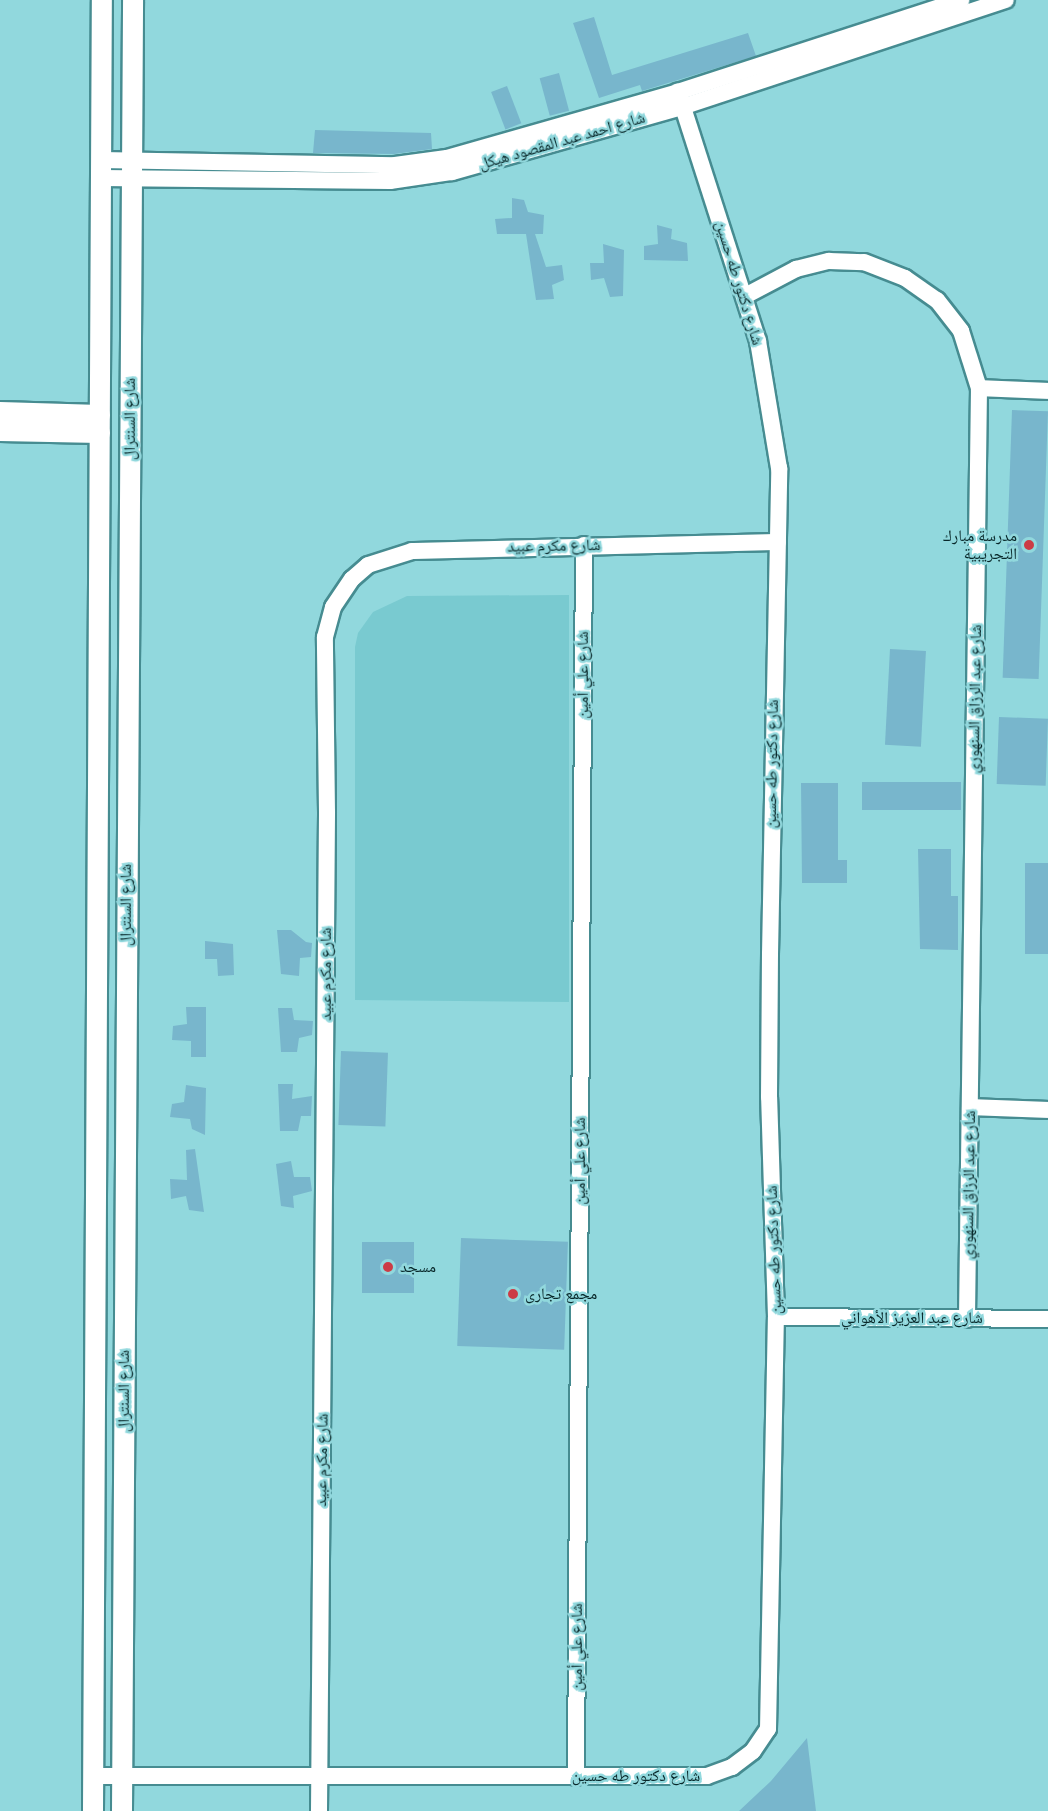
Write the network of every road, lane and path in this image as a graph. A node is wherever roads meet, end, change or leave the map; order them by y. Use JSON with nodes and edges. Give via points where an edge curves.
{"nodes":[{"id":1,"x":102,"y":0,"type":"edge"},
{"id":2,"x":134,"y":0,"type":"edge"},
{"id":3,"x":1006,"y":0,"type":"edge"},
{"id":4,"x":953,"y":1,"type":"edge"},
{"id":5,"x":923,"y":6,"type":"edge"},
{"id":6,"x":680,"y":99,"type":"junction"},
{"id":7,"x":101,"y":169,"type":"junction"},
{"id":8,"x":133,"y":170,"type":"junction"},
{"id":9,"x":745,"y":296,"type":"junction"},
{"id":10,"x":978,"y":388,"type":"junction"},
{"id":11,"x":1048,"y":391,"type":"edge"},
{"id":12,"x":0,"y":412,"type":"edge"},
{"id":13,"x":100,"y":424,"type":"junction"},
{"id":14,"x":0,"y":431,"type":"edge"},
{"id":15,"x":778,"y":542,"type":"junction"},
{"id":16,"x":584,"y":545,"type":"junction"},
{"id":17,"x":970,"y":1107,"type":"junction"},
{"id":18,"x":1048,"y":1110,"type":"edge"},
{"id":19,"x":776,"y":1317,"type":"junction"},
{"id":20,"x":967,"y":1319,"type":"junction"},
{"id":21,"x":1048,"y":1319,"type":"edge"},
{"id":22,"x":319,"y":1775,"type":"junction"},
{"id":23,"x":93,"y":1776,"type":"junction"},
{"id":24,"x":122,"y":1776,"type":"junction"},
{"id":25,"x":576,"y":1777,"type":"junction"},
{"id":26,"x":93,"y":1811,"type":"edge"},
{"id":27,"x":122,"y":1811,"type":"edge"},
{"id":28,"x":319,"y":1811,"type":"edge"}],
"edges":[{"from":1,"to":7,"type":"street","name":"شارع السنترال"},
{"from":2,"to":8,"type":"street","name":"شارع السنترال"},
{"from":3,"to":6,"type":"street","name":"شارع احمد عبد المقصود هيكل"},
{"from":4,"to":5,"type":"street","name":"شارع احمد عبد المقصود هيكل"},
{"from":5,"to":6,"type":"street","name":"شارع احمد عبد المقصود هيكل"},
{"from":6,"to":8,"type":"street","name":"شارع احمد عبد المقصود هيكل","via":[[452,172],[390,181]]},
{"from":6,"to":9,"type":"street","name":"شارع دكتور طه حسين"},
{"from":7,"to":8,"type":"street","name":"شارع احمد عبد المقصود هيكل"},
{"from":7,"to":13,"type":"street","name":"شارع السنترال"},
{"from":8,"to":24,"type":"street","name":"شارع السنترال"},
{"from":9,"to":10,"type":"street","name":"شارع عبد الرزاق السنهوري","via":[[796,269],[829,261],[864,262],[905,278],[937,300],[961,331]]},
{"from":9,"to":15,"type":"street","name":"شارع دكتور طه حسين","via":[[758,341],[776,445]]},
{"from":10,"to":11,"type":"street"},
{"from":10,"to":17,"type":"street","name":"شارع عبد الرزاق السنهوري"},
{"from":12,"to":13,"type":"street"},
{"from":13,"to":14,"type":"street"},
{"from":13,"to":23,"type":"street","name":"شارع السنترال"},
{"from":15,"to":16,"type":"street","name":"شارع مكرم عبيد"},
{"from":15,"to":19,"type":"street","name":"شارع دكتور طه حسين","via":[[769,1088]]},
{"from":16,"to":22,"type":"street","name":"شارع مكرم عبيد","via":[[447,548],[387,556],[352,579],[333,607],[325,637]]},
{"from":16,"to":25,"type":"street","name":"شارع علي أمين"},
{"from":17,"to":18,"type":"street"},
{"from":17,"to":20,"type":"street","name":"شارع عبد الرزاق السنهوري"},
{"from":19,"to":20,"type":"street","name":"شارع عبد العزيز الأهواني"},
{"from":19,"to":25,"type":"street","name":"شارع دكتور طه حسين","via":[[768,1729],[753,1751],[732,1767],[707,1776]]},
{"from":20,"to":21,"type":"street","name":"شارع عبد العزيز الأهواني"},
{"from":22,"to":24,"type":"street","name":"شارع دكتور طه حسين"},
{"from":22,"to":25,"type":"street","name":"شارع دكتور طه حسين"},
{"from":22,"to":28,"type":"street","name":"شارع مكرم عبيد"},
{"from":23,"to":24,"type":"street","name":"شارع دكتور طه حسين"},
{"from":23,"to":26,"type":"street","name":"شارع السنترال"},
{"from":24,"to":27,"type":"street","name":"شارع السنترال"}]}
